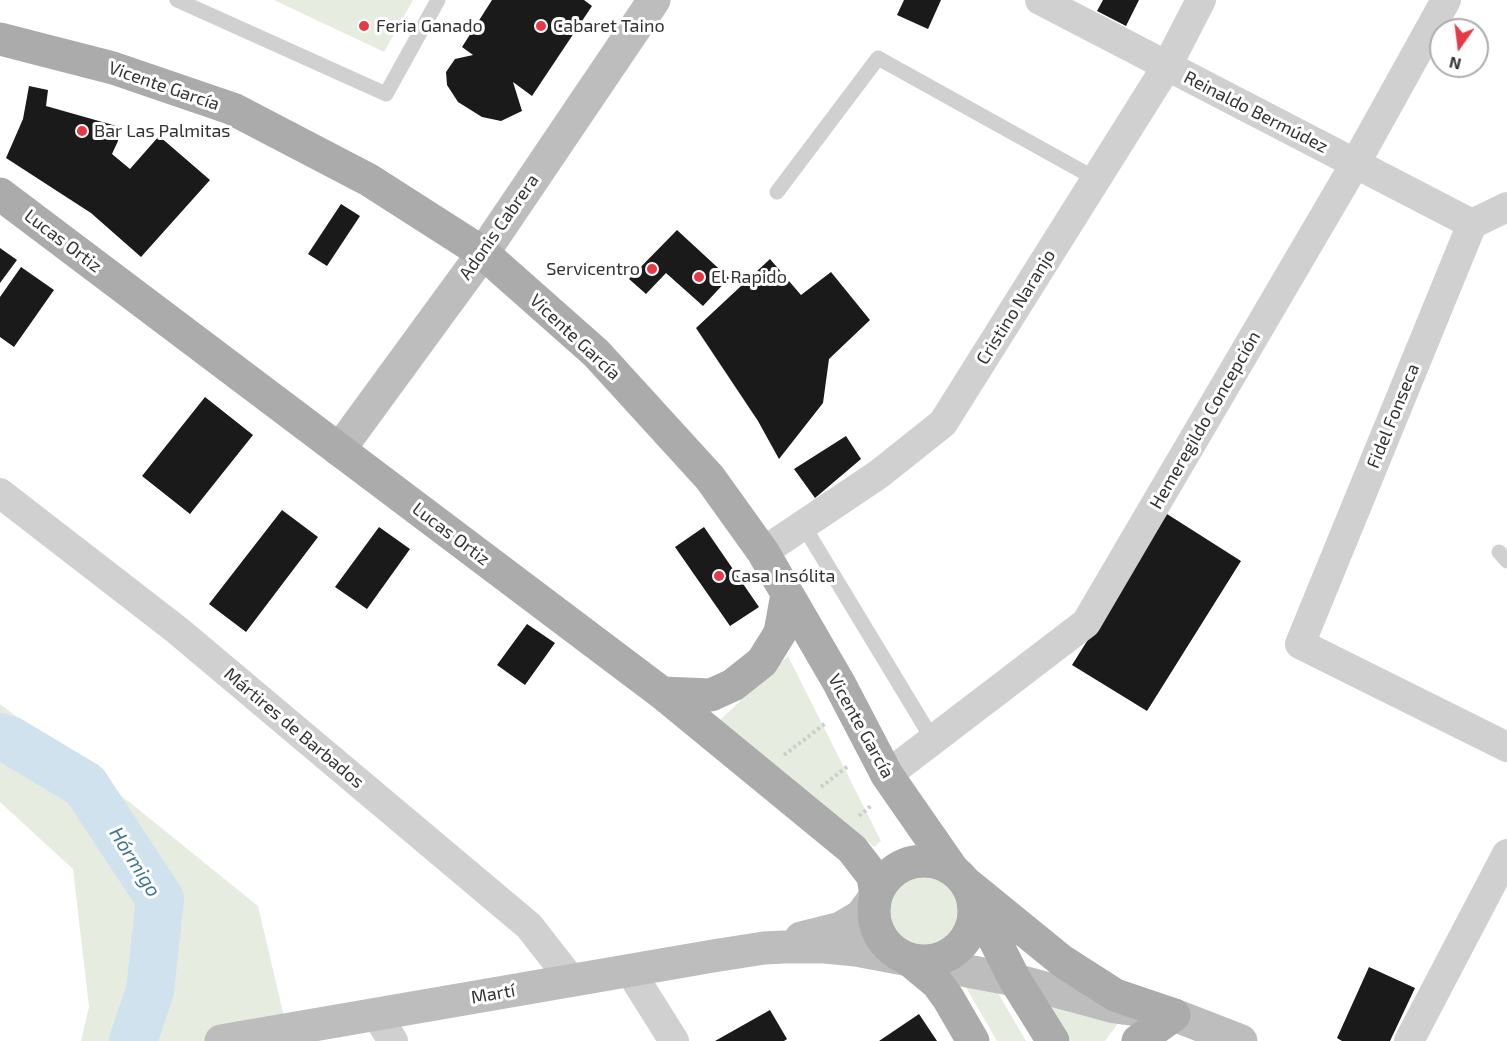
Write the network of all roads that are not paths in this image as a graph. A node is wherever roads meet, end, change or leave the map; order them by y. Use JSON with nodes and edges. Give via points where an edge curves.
{"nodes":[{"id":1,"x":177,"y":0,"type":"edge"},
{"id":2,"x":438,"y":0,"type":"edge"},
{"id":3,"x":654,"y":0,"type":"edge"},
{"id":4,"x":1040,"y":0,"type":"edge"},
{"id":5,"x":1201,"y":0,"type":"edge"},
{"id":6,"x":1446,"y":0,"type":"edge"},
{"id":7,"x":0,"y":39,"type":"edge"},
{"id":8,"x":1167,"y":66,"type":"junction"},
{"id":9,"x":1355,"y":164,"type":"junction"},
{"id":10,"x":1096,"y":179,"type":"junction"},
{"id":11,"x":777,"y":192,"type":"dead end"},
{"id":12,"x":0,"y":194,"type":"edge"},
{"id":13,"x":1507,"y":207,"type":"edge"},
{"id":14,"x":1472,"y":224,"type":"junction"},
{"id":15,"x":483,"y":253,"type":"junction"},
{"id":16,"x":339,"y":450,"type":"junction"},
{"id":17,"x":0,"y":494,"type":"edge"},
{"id":18,"x":803,"y":525,"type":"junction"},
{"id":19,"x":763,"y":552,"type":"junction"},
{"id":20,"x":787,"y":594,"type":"junction"},
{"id":21,"x":662,"y":693,"type":"junction"},
{"id":22,"x":933,"y":740,"type":"junction"},
{"id":23,"x":1507,"y":747,"type":"edge"},
{"id":24,"x":885,"y":769,"type":"junction"},
{"id":25,"x":1507,"y":854,"type":"edge"},
{"id":26,"x":959,"y":876,"type":"junction"},
{"id":27,"x":876,"y":896,"type":"junction"},
{"id":28,"x":764,"y":948,"type":"junction"},
{"id":29,"x":907,"y":958,"type":"junction"},
{"id":30,"x":630,"y":971,"type":"junction"},
{"id":31,"x":1016,"y":980,"type":"junction"},
{"id":32,"x":572,"y":981,"type":"junction"},
{"id":33,"x":1174,"y":1015,"type":"junction"},
{"id":34,"x":384,"y":1028,"type":"edge"},
{"id":35,"x":221,"y":1041,"type":"edge"},
{"id":36,"x":674,"y":1041,"type":"edge"},
{"id":37,"x":973,"y":1041,"type":"edge"},
{"id":38,"x":1053,"y":1041,"type":"edge"},
{"id":39,"x":1138,"y":1041,"type":"edge"},
{"id":40,"x":1241,"y":1041,"type":"edge"},
{"id":41,"x":1409,"y":1041,"type":"edge"}],
"edges":[{"from":1,"to":2,"type":"lane","via":[[386,94]]},
{"from":3,"to":15,"type":"main road","name":"Adonis Cabrera"},
{"from":4,"to":8,"type":"street","name":"Reinaldo Bermúdez"},
{"from":5,"to":8,"type":"street","name":"Cristino Naranjo"},
{"from":6,"to":9,"type":"street","name":"Hemeregildo Concepción"},
{"from":7,"to":15,"type":"main road","name":"Vicente García","via":[[113,68],[233,109],[369,180]]},
{"from":8,"to":9,"type":"street","name":"Reinaldo Bermúdez"},
{"from":8,"to":10,"type":"street","name":"Cristino Naranjo"},
{"from":9,"to":14,"type":"street","name":"Reinaldo Bermúdez"},
{"from":9,"to":22,"type":"street","name":"Hemeregildo Concepción","via":[[1086,623]]},
{"from":10,"to":11,"type":"lane","via":[[878,58]]},
{"from":10,"to":18,"type":"street","name":"Cristino Naranjo","via":[[943,423],[879,474]]},
{"from":12,"to":16,"type":"main road","name":"Lucas Ortiz"},
{"from":13,"to":14,"type":"street"},
{"from":14,"to":23,"type":"street","name":"Fidel Fonseca","via":[[1300,644]]},
{"from":15,"to":16,"type":"main road","name":"Adonis Cabrera"},
{"from":15,"to":19,"type":"main road","name":"Vicente García","via":[[596,353],[710,478]]},
{"from":16,"to":21,"type":"main road","name":"Lucas Ortiz"},
{"from":17,"to":32,"type":"street","name":"Mártires de Barbados","via":[[177,630],[529,926]]},
{"from":18,"to":19,"type":"street","name":"Cristino Naranjo"},
{"from":18,"to":22,"type":"lane"},
{"from":19,"to":20,"type":"main road","name":"Vicente García"},
{"from":20,"to":21,"type":"main road","via":[[780,633],[762,662],[733,685],[711,695]]},
{"from":20,"to":24,"type":"main road","name":"Vicente García"},
{"from":21,"to":27,"type":"main road","name":"Lucas Ortiz","via":[[852,849],[873,876]]},
{"from":22,"to":24,"type":"street","name":"Hemeregildo Concepción"},
{"from":24,"to":26,"type":"main road","name":"Vicente García"},
{"from":25,"to":41,"type":"street"},
{"from":26,"to":27,"type":"main road","via":[[939,864],[910,863],[884,881]]},
{"from":26,"to":29,"type":"main road","via":[[973,896],[975,912],[965,942],[938,960]]},
{"from":26,"to":31,"type":"main road"},
{"from":26,"to":33,"type":"main road","via":[[1062,960],[1115,995]]},
{"from":27,"to":28,"type":"main road","name":"Martí","via":[[861,916],[841,928]]},
{"from":27,"to":29,"type":"main road","name":"Lucas Ortiz","via":[[874,915],[879,933],[891,948]]},
{"from":28,"to":29,"type":"main road","name":"Martí","via":[[825,947]]},
{"from":28,"to":30,"type":"main road","name":"Martí"},
{"from":29,"to":31,"type":"main road","name":"Martí"},
{"from":29,"to":37,"type":"main road","name":"Lucas Ortiz","via":[[937,983]]},
{"from":30,"to":32,"type":"main road","name":"Martí"},
{"from":30,"to":36,"type":"street"},
{"from":31,"to":33,"type":"main road","name":"Martí","via":[[1115,1007]]},
{"from":31,"to":38,"type":"main road"},
{"from":32,"to":34,"type":"main road","name":"Martí"},
{"from":33,"to":39,"type":"main road"},
{"from":33,"to":40,"type":"main road","name":"Martí"},
{"from":34,"to":35,"type":"main road","name":"Martí","via":[[254,1035]]}]}
